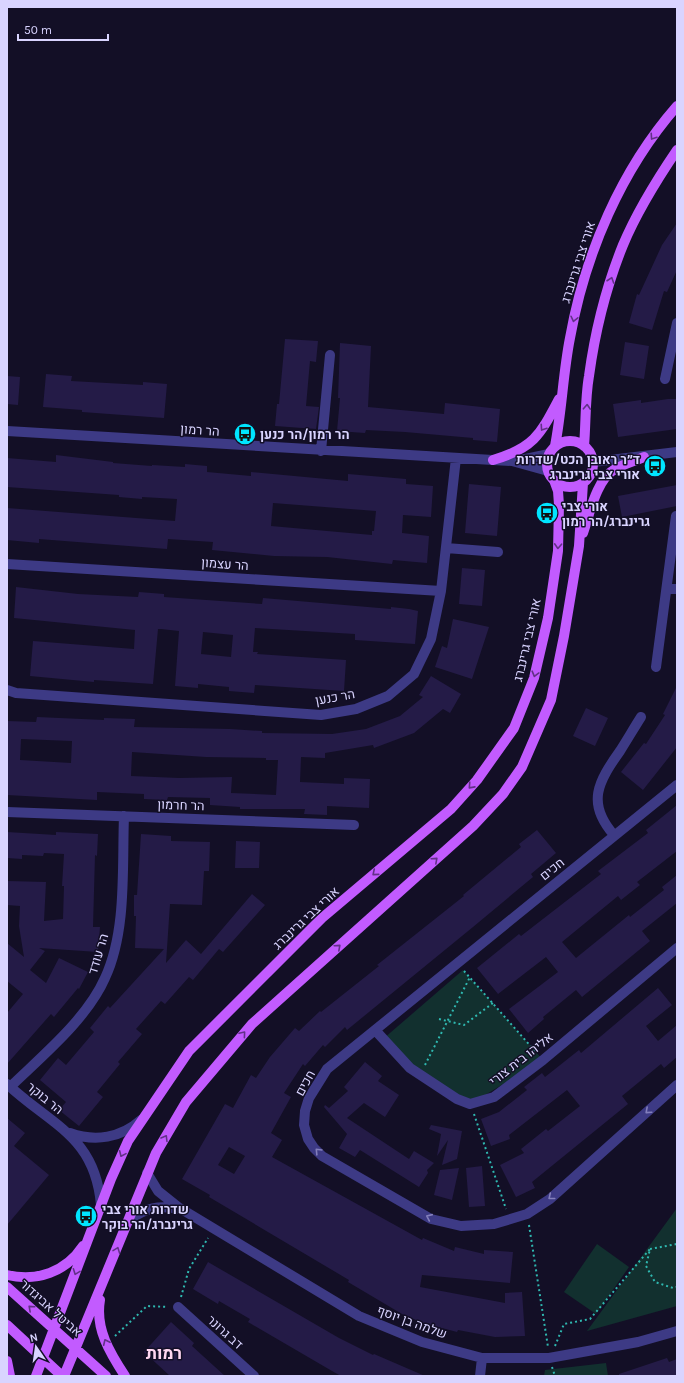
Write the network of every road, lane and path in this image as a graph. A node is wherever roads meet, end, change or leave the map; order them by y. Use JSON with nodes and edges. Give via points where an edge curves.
{"nodes":[{"id":1,"x":677,"y":106,"type":"edge"},
{"id":2,"x":677,"y":150,"type":"edge"},
{"id":3,"x":677,"y":323,"type":"edge"},
{"id":4,"x":330,"y":355,"type":"dead end"},
{"id":5,"x":665,"y":379,"type":"dead end"},
{"id":6,"x":562,"y":394,"type":"junction"},
{"id":7,"x":7,"y":431,"type":"edge"},
{"id":8,"x":555,"y":446,"type":"junction"},
{"id":9,"x":584,"y":446,"type":"junction"},
{"id":10,"x":321,"y":451,"type":"junction"},
{"id":11,"x":677,"y":452,"type":"edge"},
{"id":12,"x":549,"y":454,"type":"junction"},
{"id":13,"x":644,"y":457,"type":"junction"},
{"id":14,"x":456,"y":458,"type":"junction"},
{"id":15,"x":494,"y":460,"type":"junction"},
{"id":16,"x":512,"y":461,"type":"junction"},
{"id":17,"x":593,"y":462,"type":"junction"},
{"id":18,"x":548,"y":471,"type":"junction"},
{"id":19,"x":554,"y":480,"type":"junction"},
{"id":20,"x":582,"y":483,"type":"junction"},
{"id":21,"x":676,"y":516,"type":"edge"},
{"id":22,"x":579,"y":546,"type":"junction"},
{"id":23,"x":446,"y":548,"type":"junction"},
{"id":24,"x":498,"y":552,"type":"dead end"},
{"id":25,"x":7,"y":564,"type":"edge"},
{"id":26,"x":666,"y":589,"type":"junction"},
{"id":27,"x":677,"y":589,"type":"edge"},
{"id":28,"x":441,"y":591,"type":"junction"},
{"id":29,"x":656,"y":667,"type":"dead end"},
{"id":30,"x":7,"y":690,"type":"edge"},
{"id":31,"x":641,"y":717,"type":"dead end"},
{"id":32,"x":677,"y":785,"type":"edge"},
{"id":33,"x":7,"y":812,"type":"edge"},
{"id":34,"x":124,"y":816,"type":"junction"},
{"id":35,"x":354,"y":825,"type":"dead end"},
{"id":36,"x":614,"y":836,"type":"junction"},
{"id":37,"x":677,"y":948,"type":"edge"},
{"id":38,"x":457,"y":962,"type":"junction"},
{"id":39,"x":470,"y":977,"type":"junction"},
{"id":40,"x":493,"y":1003,"type":"junction"},
{"id":41,"x":439,"y":1018,"type":"dead end"},
{"id":42,"x":448,"y":1021,"type":"junction"},
{"id":43,"x":375,"y":1030,"type":"junction"},
{"id":44,"x":543,"y":1060,"type":"junction"},
{"id":45,"x":419,"y":1074,"type":"junction"},
{"id":46,"x":677,"y":1085,"type":"edge"},
{"id":47,"x":9,"y":1086,"type":"edge"},
{"id":48,"x":470,"y":1104,"type":"junction"},
{"id":49,"x":141,"y":1120,"type":"junction"},
{"id":50,"x":66,"y":1132,"type":"junction"},
{"id":51,"x":147,"y":1173,"type":"junction"},
{"id":52,"x":101,"y":1205,"type":"junction"},
{"id":53,"x":188,"y":1213,"type":"junction"},
{"id":54,"x":527,"y":1214,"type":"junction"},
{"id":55,"x":510,"y":1219,"type":"junction"},
{"id":56,"x":129,"y":1220,"type":"junction"},
{"id":57,"x":95,"y":1223,"type":"junction"},
{"id":58,"x":214,"y":1228,"type":"junction"},
{"id":59,"x":677,"y":1244,"type":"edge"},
{"id":60,"x":650,"y":1249,"type":"junction"},
{"id":61,"x":7,"y":1274,"type":"edge"},
{"id":62,"x":7,"y":1287,"type":"edge"},
{"id":63,"x":102,"y":1287,"type":"junction"},
{"id":64,"x":677,"y":1287,"type":"edge"},
{"id":65,"x":178,"y":1307,"type":"junction"},
{"id":66,"x":7,"y":1325,"type":"edge"},
{"id":67,"x":54,"y":1329,"type":"junction"},
{"id":68,"x":677,"y":1331,"type":"edge"},
{"id":69,"x":107,"y":1344,"type":"junction"},
{"id":70,"x":77,"y":1349,"type":"junction"},
{"id":71,"x":482,"y":1358,"type":"junction"},
{"id":72,"x":549,"y":1358,"type":"junction"},
{"id":73,"x":43,"y":1359,"type":"junction"},
{"id":74,"x":7,"y":1361,"type":"edge"},
{"id":75,"x":10,"y":1376,"type":"edge"},
{"id":76,"x":36,"y":1376,"type":"edge"},
{"id":77,"x":63,"y":1376,"type":"edge"},
{"id":78,"x":106,"y":1376,"type":"edge"},
{"id":79,"x":125,"y":1376,"type":"edge"},
{"id":80,"x":254,"y":1376,"type":"edge"},
{"id":81,"x":480,"y":1376,"type":"edge"}],
"edges":[{"from":1,"to":6,"type":"main road","name":"אורי צבי גרינברג","one_way":true,"via":[[662,123],[637,161],[609,212],[582,288],[570,337]]},
{"from":9,"to":2,"type":"main road","one_way":true,"via":[[588,378],[608,288],[624,244],[660,175]]},
{"from":3,"to":5,"type":"street"},
{"from":4,"to":10,"type":"street"},
{"from":6,"to":8,"type":"main road","name":"אורי צבי גרינברג"},
{"from":6,"to":15,"type":"main road","one_way":true,"via":[[538,434],[527,446]]},
{"from":7,"to":10,"type":"street","name":"הר רמון"},
{"from":8,"to":9,"type":"main road","via":[[567,441]]},
{"from":8,"to":12,"type":"main road"},
{"from":9,"to":17,"type":"main road"},
{"from":10,"to":14,"type":"street","name":"הר רמון"},
{"from":11,"to":13,"type":"street"},
{"from":12,"to":16,"type":"street","name":"הר רמון"},
{"from":12,"to":18,"type":"main road"},
{"from":13,"to":17,"type":"street"},
{"from":13,"to":22,"type":"main road","via":[[614,470],[604,480],[596,495]]},
{"from":14,"to":15,"type":"street","name":"הר רמון"},
{"from":14,"to":23,"type":"street","name":"הר כנען"},
{"from":15,"to":16,"type":"street","name":"הר רמון"},
{"from":16,"to":18,"type":"street","name":"הר רמון"},
{"from":17,"to":20,"type":"main road","via":[[590,473]]},
{"from":18,"to":19,"type":"main road"},
{"from":19,"to":20,"type":"main road","via":[[568,486]]},
{"from":19,"to":49,"type":"main road","name":"אורי צבי גרינברג","one_way":true,"via":[[559,505],[558,551],[549,610],[534,678],[514,728],[477,780],[451,809],[322,918],[189,1051]]},
{"from":20,"to":22,"type":"main road"},
{"from":21,"to":26,"type":"street"},
{"from":51,"to":22,"type":"main road","one_way":true,"via":[[186,1102],[252,1024],[473,826],[503,794],[522,767],[551,700]]},
{"from":23,"to":24,"type":"street"},
{"from":23,"to":28,"type":"street","name":"הר כנען"},
{"from":25,"to":28,"type":"street","name":"הר עצמון"},
{"from":26,"to":27,"type":"street"},
{"from":26,"to":29,"type":"street"},
{"from":28,"to":30,"type":"street","name":"הר כנען","via":[[431,639],[414,674],[388,696],[356,709],[321,715],[16,693]]},
{"from":31,"to":36,"type":"street","via":[[604,773],[598,794],[598,807],[604,824]]},
{"from":32,"to":36,"type":"street","name":"חכים"},
{"from":33,"to":34,"type":"street","name":"הר חרמון"},
{"from":34,"to":35,"type":"street","name":"הר חרמון"},
{"from":34,"to":47,"type":"street","name":"הר עודד","via":[[120,919],[115,949],[105,978],[75,1022]]},
{"from":36,"to":38,"type":"street","name":"חכים"},
{"from":37,"to":44,"type":"street","name":"אליהו בית צורי"},
{"from":38,"to":39,"type":"path"},
{"from":38,"to":43,"type":"street","name":"חכים"},
{"from":39,"to":40,"type":"path"},
{"from":39,"to":42,"type":"path"},
{"from":40,"to":42,"type":"path","via":[[464,1025]]},
{"from":40,"to":44,"type":"path"},
{"from":41,"to":42,"type":"path"},
{"from":42,"to":45,"type":"path"},
{"from":43,"to":45,"type":"street","via":[[410,1068]]},
{"from":55,"to":43,"type":"street","name":"חכים","one_way":true,"via":[[494,1224],[461,1226],[431,1219],[322,1156],[314,1148],[304,1125],[309,1098],[328,1069]]},
{"from":44,"to":48,"type":"street","name":"אליהו בית צורי","via":[[494,1098]]},
{"from":45,"to":48,"type":"street","via":[[457,1099]]},
{"from":46,"to":54,"type":"street","name":"חכים","one_way":true,"via":[[550,1199]]},
{"from":47,"to":50,"type":"street","name":"הר בוקר"},
{"from":48,"to":55,"type":"path"},
{"from":49,"to":50,"type":"street","name":"הר בוקר","via":[[126,1131],[105,1137],[80,1137]]},
{"from":49,"to":52,"type":"main road","name":"אורי צבי גרינברג","one_way":true,"via":[[128,1141]]},
{"from":50,"to":52,"type":"street","name":"הר בוקר","via":[[86,1153],[92,1165]]},
{"from":51,"to":53,"type":"street","name":"שלמה בן יוסף","via":[[167,1200]]},
{"from":51,"to":56,"type":"main road"},
{"from":52,"to":57,"type":"main road","name":"אורי צבי גרינברג"},
{"from":53,"to":56,"type":"street","name":"שלמה בן יוסף","via":[[165,1207],[153,1207],[145,1209]]},
{"from":53,"to":58,"type":"street","name":"שלמה בן יוסף"},
{"from":54,"to":55,"type":"street","name":"חכים"},
{"from":54,"to":72,"type":"path"},
{"from":63,"to":56,"type":"main road","one_way":true},
{"from":57,"to":61,"type":"main road","via":[[80,1251],[53,1272],[27,1278]]},
{"from":57,"to":67,"type":"main road","name":"אורי צבי גרינברג","one_way":true},
{"from":58,"to":65,"type":"path","via":[[189,1269]]},
{"from":58,"to":71,"type":"street","name":"שלמה בן יוסף","via":[[358,1316],[422,1342]]},
{"from":59,"to":60,"type":"path"},
{"from":60,"to":64,"type":"path","via":[[646,1266],[655,1282]]},
{"from":60,"to":72,"type":"path","via":[[590,1319],[564,1324]]},
{"from":67,"to":62,"type":"main road","name":"אביטל אביגדור","one_way":true},
{"from":69,"to":63,"type":"main road","one_way":true,"via":[[99,1321],[98,1308]]},
{"from":63,"to":70,"type":"main road"},
{"from":65,"to":69,"type":"path","via":[[146,1306]]},
{"from":65,"to":80,"type":"street","name":"דב גרונר"},
{"from":66,"to":73,"type":"main road"},
{"from":67,"to":70,"type":"main road","name":"אביטל אביגדור"},
{"from":67,"to":73,"type":"main road","name":"אורי צבי גרינברג"},
{"from":68,"to":72,"type":"street","name":"שלמה בן יוסף","via":[[638,1342]]},
{"from":69,"to":79,"type":"main road"},
{"from":70,"to":77,"type":"main road"},
{"from":70,"to":78,"type":"main road","name":"אביטל אביגדור"},
{"from":71,"to":72,"type":"street","name":"שלמה בן יוסף"},
{"from":71,"to":81,"type":"street"},
{"from":73,"to":76,"type":"main road","name":"אורי צבי גרינברג"},
{"from":73,"to":77,"type":"main road"},
{"from":74,"to":75,"type":"main road"}]}
